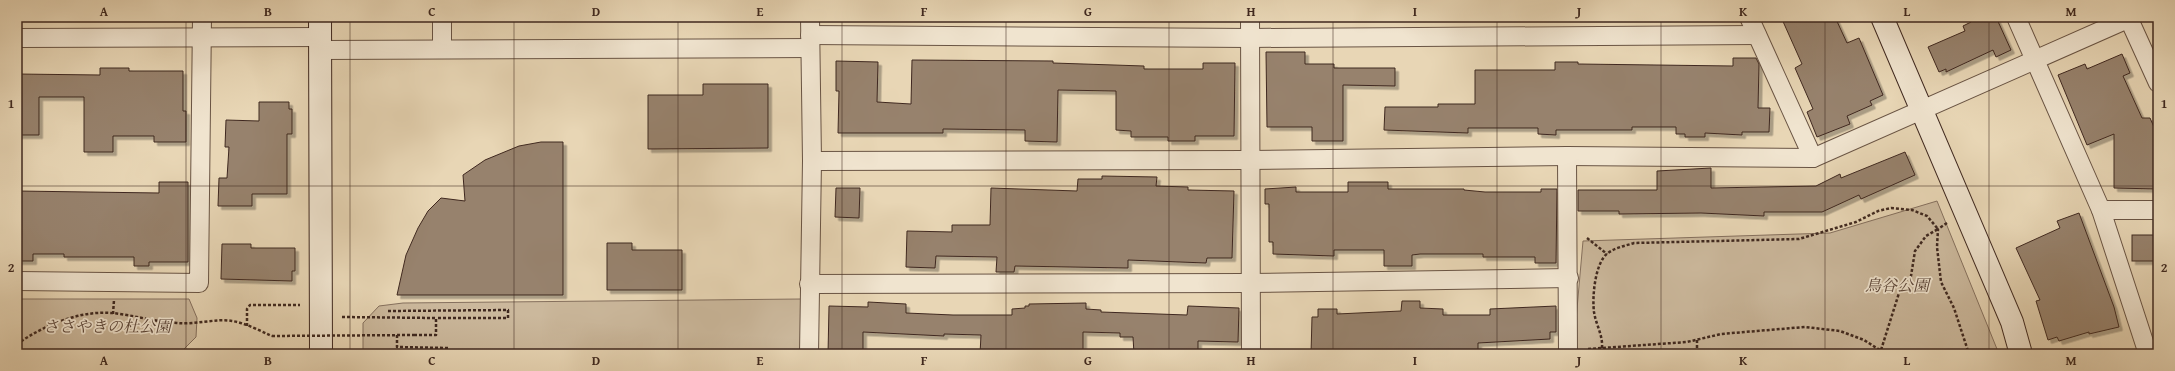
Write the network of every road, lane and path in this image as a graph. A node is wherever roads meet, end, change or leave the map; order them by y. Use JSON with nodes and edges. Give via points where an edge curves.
{"nodes":[{"id":1,"x":202,"y":17,"type":"edge"},
{"id":2,"x":442,"y":17,"type":"edge"},
{"id":3,"x":810,"y":17,"type":"edge"},
{"id":4,"x":1250,"y":17,"type":"edge"},
{"id":5,"x":1749,"y":17,"type":"edge"},
{"id":6,"x":1882,"y":17,"type":"edge"},
{"id":7,"x":2016,"y":17,"type":"edge"},
{"id":8,"x":2130,"y":17,"type":"edge"},
{"id":9,"x":320,"y":35,"type":"edge"},
{"id":10,"x":1757,"y":35,"type":"junction"},
{"id":11,"x":202,"y":37,"type":"junction"},
{"id":12,"x":17,"y":38,"type":"edge"},
{"id":13,"x":1250,"y":38,"type":"junction"},
{"id":14,"x":810,"y":42,"type":"junction"},
{"id":15,"x":442,"y":49,"type":"junction"},
{"id":16,"x":2034,"y":60,"type":"junction"},
{"id":17,"x":2158,"y":84,"type":"edge"},
{"id":18,"x":1920,"y":109,"type":"junction"},
{"id":19,"x":1567,"y":156,"type":"junction"},
{"id":20,"x":1813,"y":158,"type":"junction"},
{"id":21,"x":1250,"y":160,"type":"junction"},
{"id":22,"x":812,"y":161,"type":"junction"},
{"id":23,"x":2101,"y":210,"type":"junction"},
{"id":24,"x":2158,"y":210,"type":"edge"},
{"id":25,"x":1948,"y":221,"type":"dead end"},
{"id":26,"x":1938,"y":229,"type":"junction"},
{"id":27,"x":1569,"y":235,"type":"junction"},
{"id":28,"x":1607,"y":254,"type":"junction"},
{"id":29,"x":1569,"y":278,"type":"junction"},
{"id":30,"x":17,"y":281,"type":"edge"},
{"id":31,"x":1250,"y":283,"type":"junction"},
{"id":32,"x":809,"y":284,"type":"junction"},
{"id":33,"x":302,"y":306,"type":"dead end"},
{"id":34,"x":388,"y":311,"type":"dead end"},
{"id":35,"x":342,"y":317,"type":"dead end"},
{"id":36,"x":436,"y":318,"type":"junction"},
{"id":37,"x":247,"y":326,"type":"junction"},
{"id":38,"x":2150,"y":332,"type":"edge"},
{"id":39,"x":397,"y":335,"type":"junction"},
{"id":40,"x":1697,"y":340,"type":"junction"},
{"id":41,"x":17,"y":344,"type":"edge"},
{"id":42,"x":1602,"y":348,"type":"junction"},
{"id":43,"x":1881,"y":350,"type":"junction"},
{"id":44,"x":1568,"y":353,"type":"edge"},
{"id":45,"x":321,"y":354,"type":"edge"},
{"id":46,"x":449,"y":354,"type":"edge"},
{"id":47,"x":809,"y":354,"type":"edge"},
{"id":48,"x":1251,"y":354,"type":"edge"},
{"id":49,"x":1697,"y":354,"type":"edge"},
{"id":50,"x":1886,"y":354,"type":"edge"},
{"id":51,"x":1969,"y":354,"type":"edge"},
{"id":52,"x":2021,"y":354,"type":"edge"},
{"id":53,"x":2148,"y":354,"type":"edge"}],
"edges":[{"from":1,"to":11,"type":"street"},
{"from":2,"to":15,"type":"street"},
{"from":3,"to":14,"type":"street"},
{"from":4,"to":13,"type":"street"},
{"from":5,"to":10,"type":"street"},
{"from":6,"to":18,"type":"street"},
{"from":7,"to":16,"type":"street"},
{"from":8,"to":16,"type":"street"},
{"from":8,"to":17,"type":"street"},
{"from":9,"to":11,"type":"street"},
{"from":9,"to":15,"type":"street"},
{"from":9,"to":45,"type":"street"},
{"from":10,"to":13,"type":"street"},
{"from":10,"to":20,"type":"street"},
{"from":11,"to":12,"type":"street"},
{"from":11,"to":30,"type":"street","via":[[199,283]]},
{"from":13,"to":14,"type":"street"},
{"from":13,"to":21,"type":"street"},
{"from":14,"to":15,"type":"street"},
{"from":14,"to":22,"type":"street"},
{"from":16,"to":18,"type":"street"},
{"from":16,"to":23,"type":"street"},
{"from":18,"to":20,"type":"street"},
{"from":18,"to":52,"type":"street","via":[[2012,322]]},
{"from":19,"to":20,"type":"street"},
{"from":19,"to":21,"type":"street"},
{"from":19,"to":27,"type":"street"},
{"from":21,"to":22,"type":"street"},
{"from":21,"to":31,"type":"street"},
{"from":22,"to":32,"type":"street"},
{"from":23,"to":24,"type":"street"},
{"from":23,"to":38,"type":"street"},
{"from":25,"to":26,"type":"path"},
{"from":26,"to":28,"type":"path","via":[[1927,216],[1912,210],[1891,208],[1878,211],[1856,222],[1799,239],[1634,244],[1620,247]]},
{"from":26,"to":43,"type":"path","via":[[1926,236],[1915,251],[1911,276],[1899,292]]},
{"from":26,"to":51,"type":"path","via":[[1937,247],[1941,282],[1954,308]]},
{"from":27,"to":28,"type":"path","via":[[1585,236]]},
{"from":27,"to":29,"type":"street"},
{"from":28,"to":42,"type":"path","via":[[1600,267],[1592,297],[1597,326],[1603,339]]},
{"from":29,"to":31,"type":"street"},
{"from":29,"to":44,"type":"street"},
{"from":31,"to":32,"type":"street"},
{"from":31,"to":48,"type":"street"},
{"from":32,"to":47,"type":"street"},
{"from":33,"to":37,"type":"path","via":[[250,306],[247,308]]},
{"from":34,"to":36,"type":"path","via":[[508,310],[508,318]]},
{"from":35,"to":36,"type":"path"},
{"from":36,"to":39,"type":"path","bridge":true,"via":[[436,335]]},
{"from":37,"to":39,"type":"path","bridge":true,"via":[[272,336]]},
{"from":37,"to":41,"type":"path","via":[[232,320],[186,324],[154,322],[119,314],[95,314],[64,319],[33,333]]},
{"from":38,"to":53,"type":"street"},
{"from":39,"to":46,"type":"path","via":[[397,347],[448,348]]},
{"from":40,"to":42,"type":"path"},
{"from":40,"to":43,"type":"path","via":[[1721,334],[1805,327],[1840,331]]},
{"from":40,"to":49,"type":"path"},
{"from":42,"to":44,"type":"path"},
{"from":43,"to":50,"type":"path"}]}
